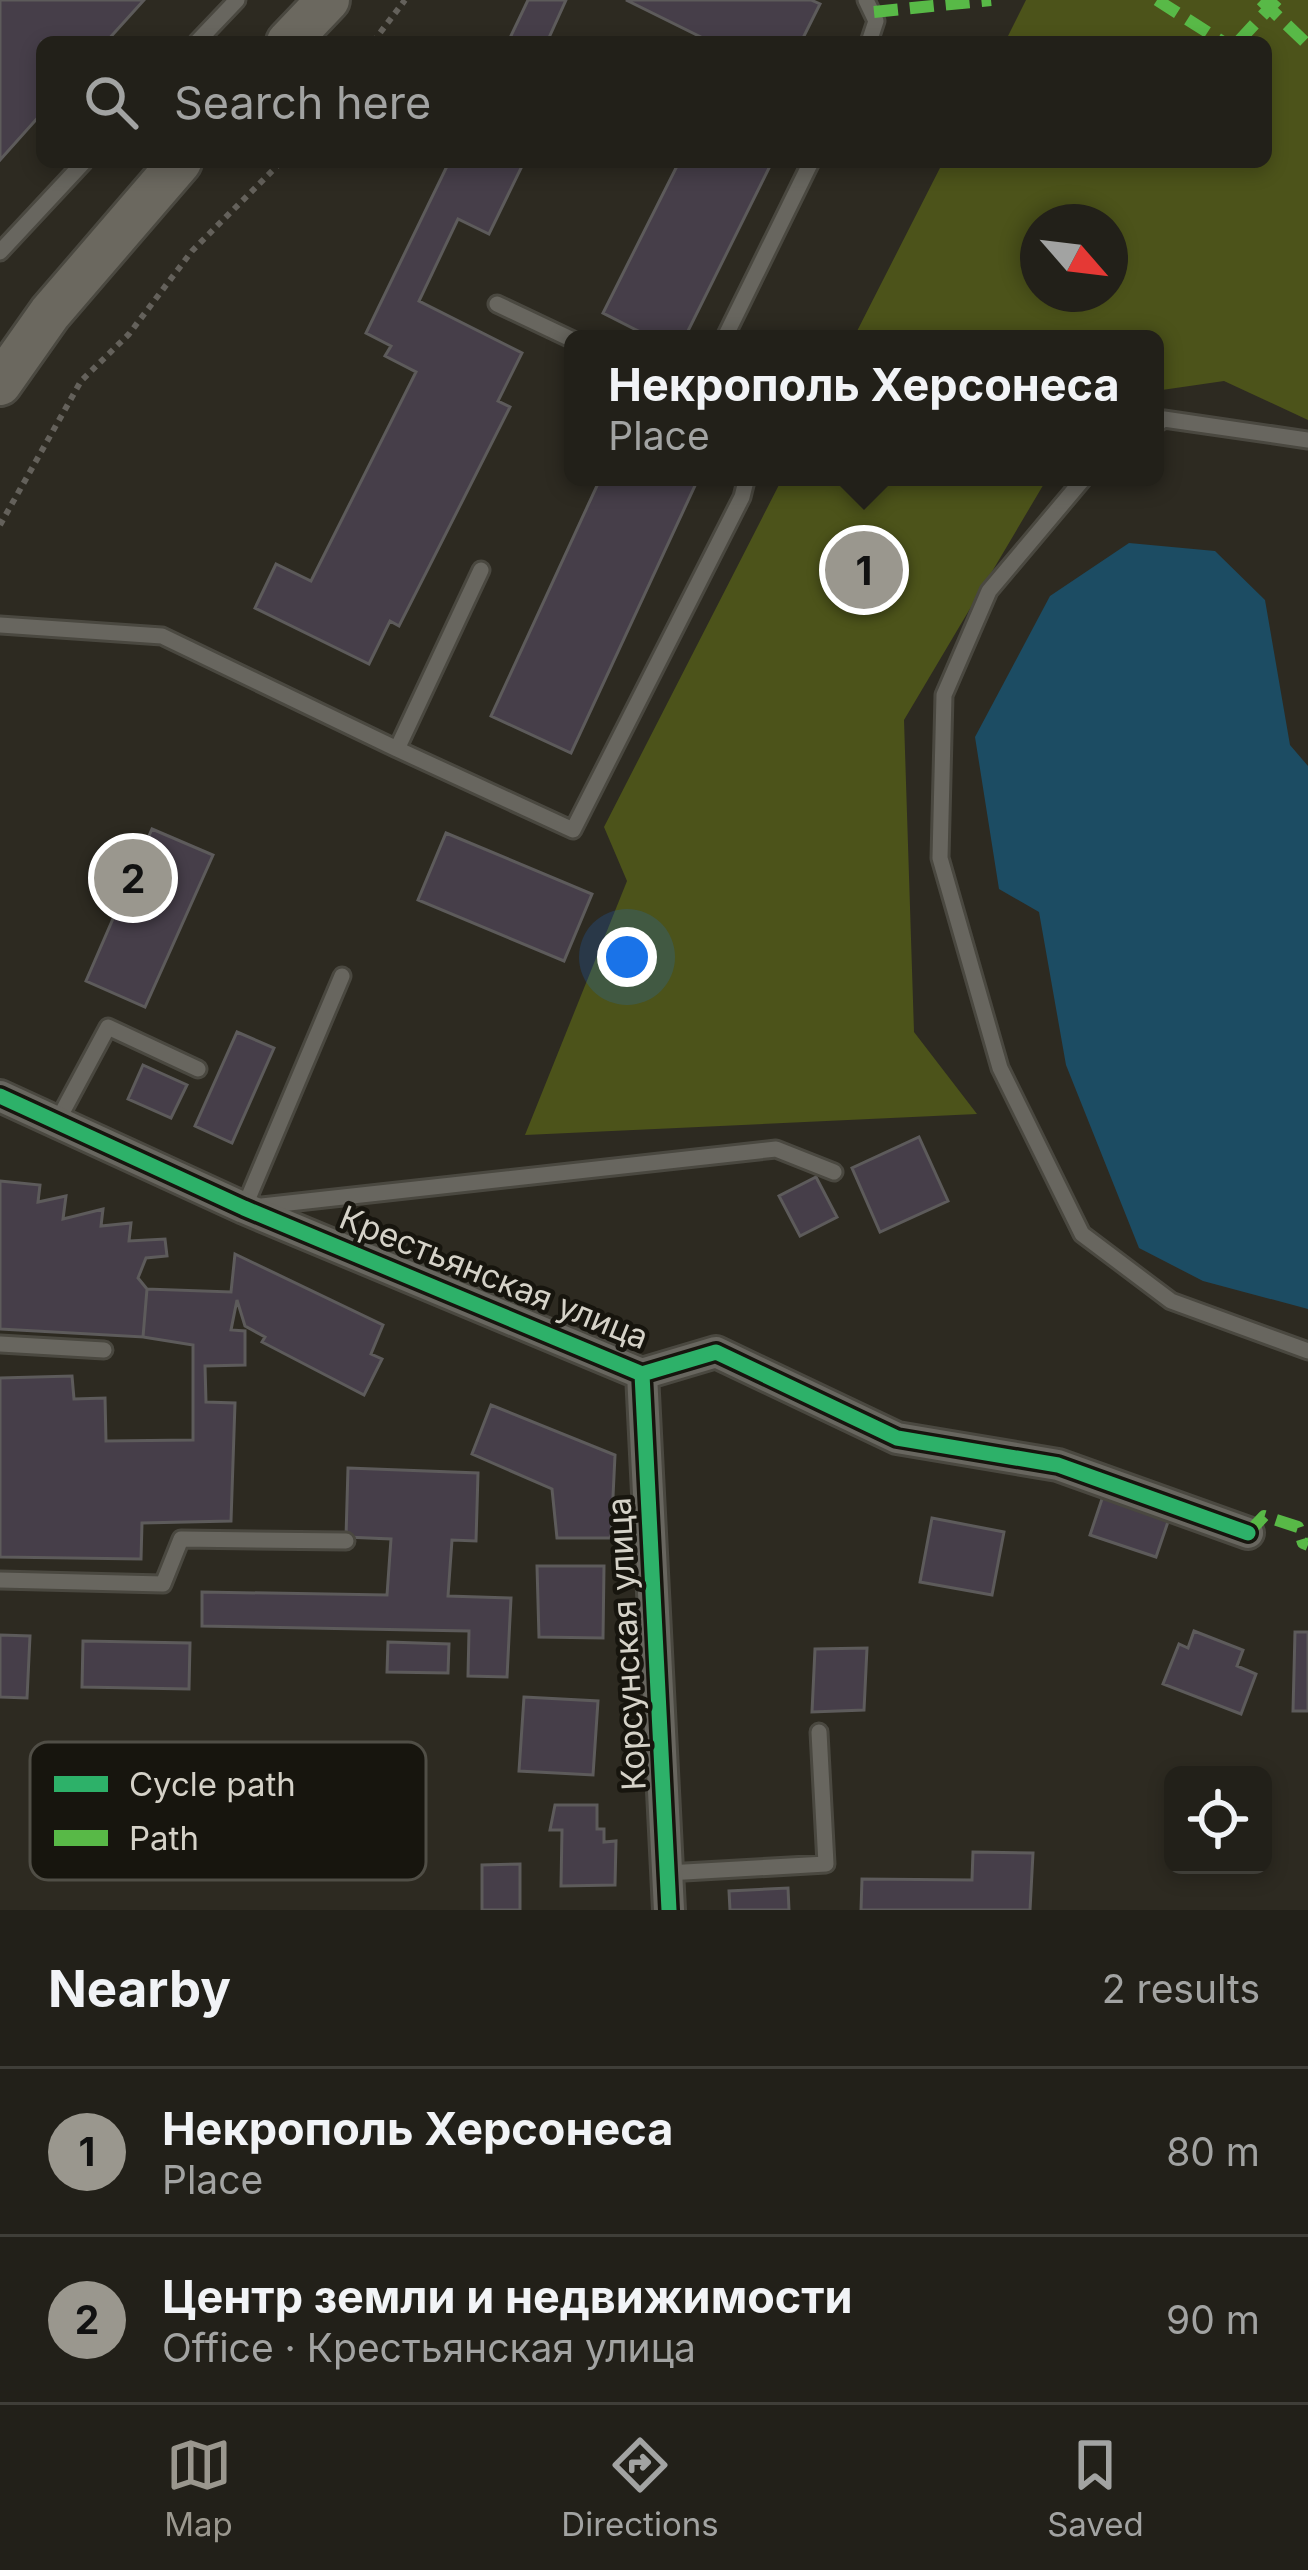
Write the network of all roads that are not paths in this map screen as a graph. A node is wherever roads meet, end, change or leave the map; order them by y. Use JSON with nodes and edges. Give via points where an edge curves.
{"nodes":[{"id":1,"x":237,"y":0,"type":"edge"},
{"id":2,"x":328,"y":0,"type":"edge"},
{"id":3,"x":866,"y":0,"type":"edge"},
{"id":4,"x":203,"y":36,"type":"edge"},
{"id":5,"x":294,"y":36,"type":"edge"},
{"id":6,"x":871,"y":36,"type":"edge"},
{"id":7,"x":79,"y":168,"type":"edge"},
{"id":8,"x":175,"y":168,"type":"edge"},
{"id":9,"x":808,"y":168,"type":"edge"},
{"id":10,"x":0,"y":252,"type":"edge"},
{"id":11,"x":497,"y":304,"type":"dead end"},
{"id":12,"x":728,"y":330,"type":"edge"},
{"id":13,"x":564,"y":336,"type":"edge"},
{"id":14,"x":0,"y":384,"type":"edge"},
{"id":15,"x":1164,"y":419,"type":"edge"},
{"id":16,"x":1308,"y":440,"type":"edge"},
{"id":17,"x":745,"y":486,"type":"edge"},
{"id":18,"x":1077,"y":486,"type":"edge"},
{"id":19,"x":481,"y":570,"type":"dead end"},
{"id":20,"x":0,"y":625,"type":"edge"},
{"id":21,"x":397,"y":749,"type":"junction"},
{"id":22,"x":342,"y":976,"type":"dead end"},
{"id":23,"x":198,"y":1069,"type":"dead end"},
{"id":24,"x":0,"y":1096,"type":"edge"},
{"id":25,"x":57,"y":1122,"type":"junction"},
{"id":26,"x":834,"y":1172,"type":"dead end"},
{"id":27,"x":244,"y":1208,"type":"junction"},
{"id":28,"x":0,"y":1344,"type":"edge"},
{"id":29,"x":104,"y":1350,"type":"dead end"},
{"id":30,"x":1308,"y":1352,"type":"edge"},
{"id":31,"x":642,"y":1374,"type":"junction"},
{"id":32,"x":1248,"y":1532,"type":"dead end"},
{"id":33,"x":346,"y":1541,"type":"dead end"},
{"id":34,"x":0,"y":1580,"type":"edge"},
{"id":35,"x":819,"y":1732,"type":"dead end"},
{"id":36,"x":667,"y":1873,"type":"junction"},
{"id":37,"x":669,"y":1910,"type":"edge"}],
"edges":[{"from":1,"to":4,"type":"lane"},
{"from":2,"to":5,"type":"main road"},
{"from":3,"to":6,"type":"lane","via":[[876,21]]},
{"from":7,"to":10,"type":"lane"},
{"from":8,"to":14,"type":"main road"},
{"from":9,"to":12,"type":"lane"},
{"from":11,"to":13,"type":"lane"},
{"from":15,"to":16,"type":"lane"},
{"from":17,"to":21,"type":"lane","via":[[573,830]]},
{"from":18,"to":30,"type":"lane","via":[[989,591],[944,695],[940,858],[1000,1068],[1082,1234],[1171,1300]]},
{"from":19,"to":21,"type":"lane"},
{"from":20,"to":21,"type":"lane","via":[[162,636]]},
{"from":22,"to":27,"type":"lane"},
{"from":23,"to":25,"type":"lane","via":[[108,1027]]},
{"from":24,"to":25,"type":"street","name":"Крестьянская улица"},
{"from":25,"to":27,"type":"street","name":"Крестьянская улица"},
{"from":26,"to":27,"type":"lane","via":[[776,1148]]},
{"from":27,"to":31,"type":"street","name":"Крестьянская улица"},
{"from":28,"to":29,"type":"lane"},
{"from":31,"to":32,"type":"street","name":"Крестьянская улица","via":[[716,1352],[897,1438],[1058,1465]]},
{"from":31,"to":36,"type":"street","name":"Корсунская улица"},
{"from":33,"to":34,"type":"lane","via":[[181,1539],[163,1583]]},
{"from":35,"to":36,"type":"lane","via":[[826,1864]]},
{"from":36,"to":37,"type":"street","name":"Корсунская улица"}]}
